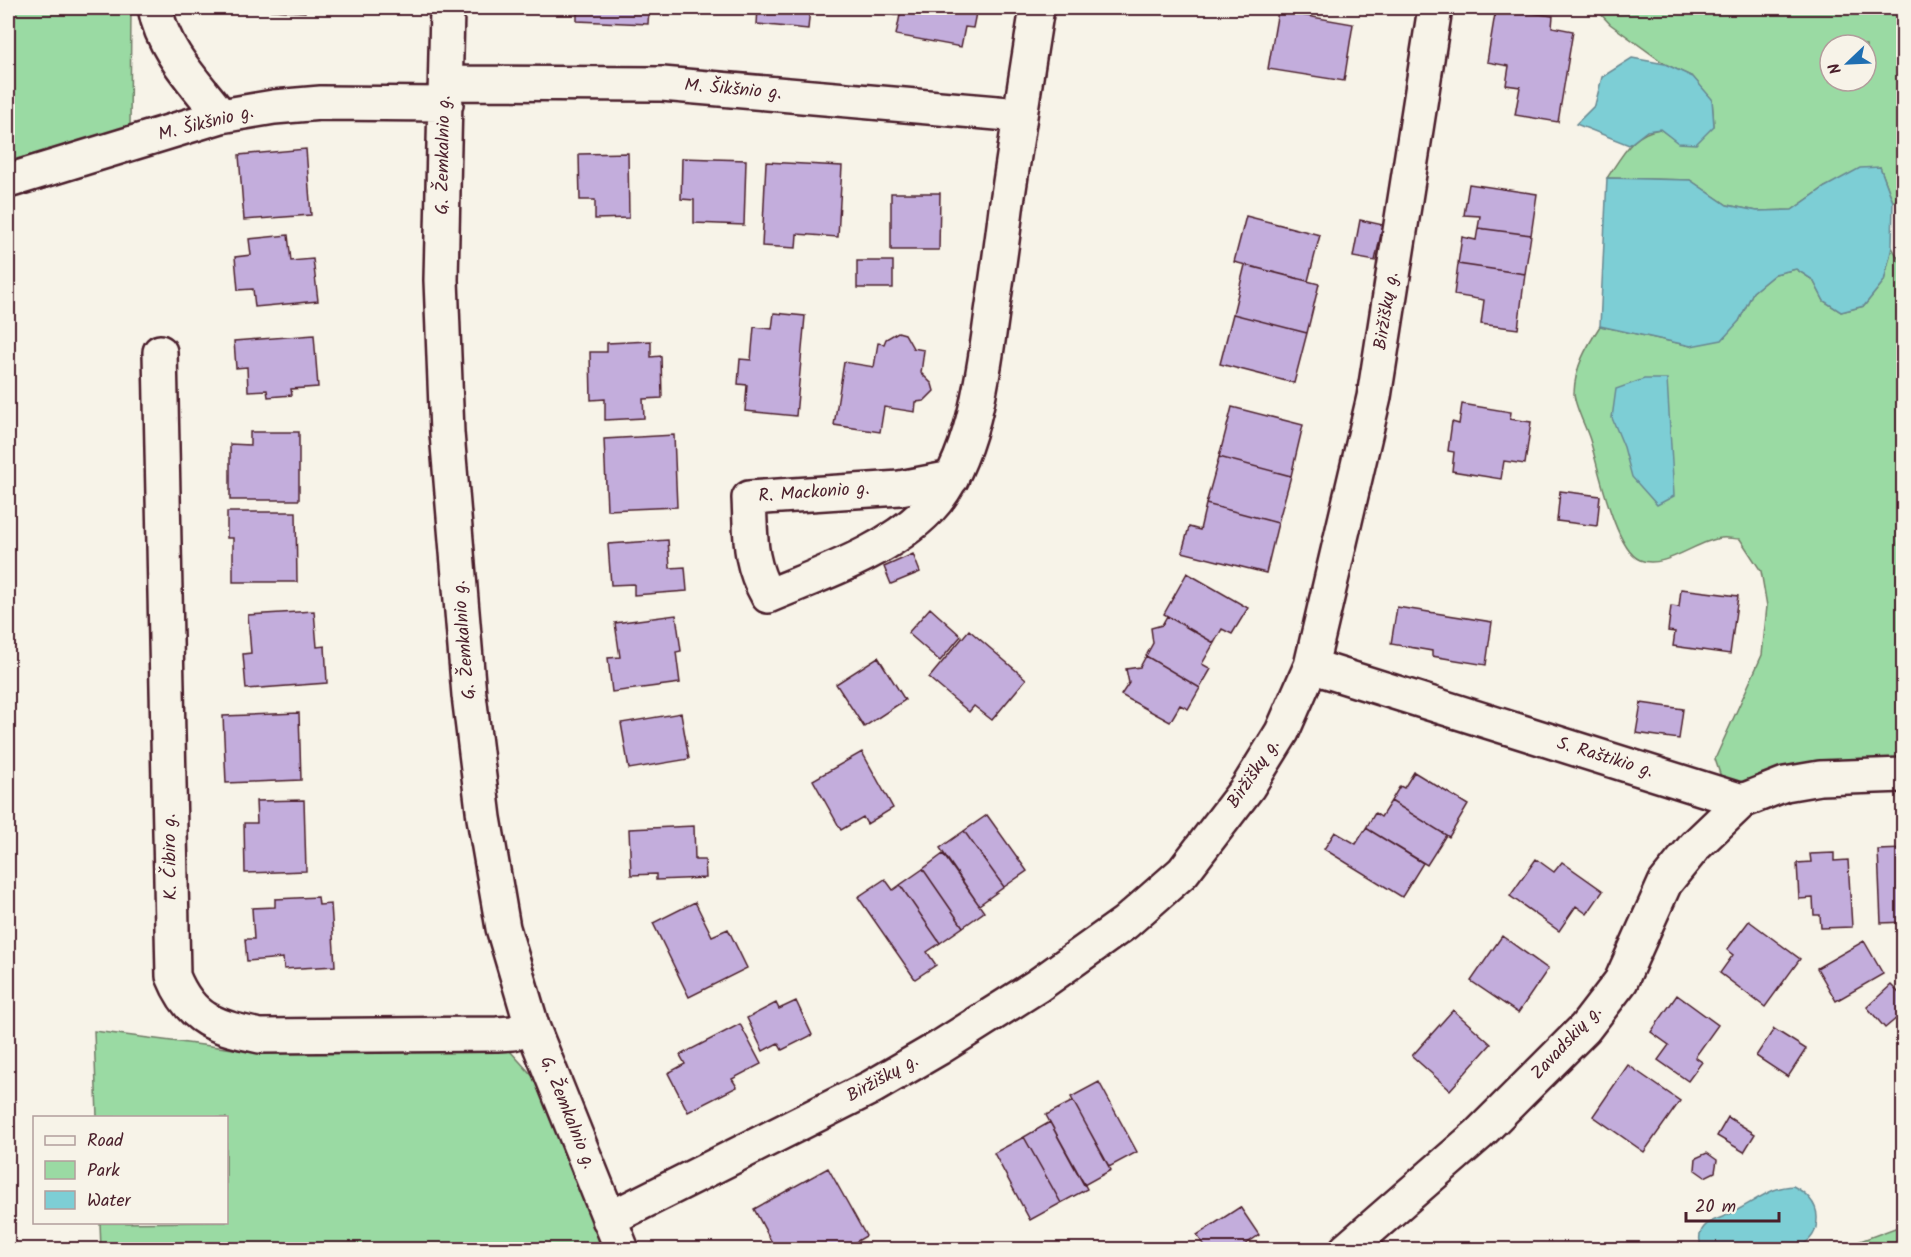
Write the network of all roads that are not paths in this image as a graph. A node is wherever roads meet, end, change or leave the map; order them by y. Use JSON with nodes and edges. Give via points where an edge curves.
{"nodes":[{"id":1,"x":155,"y":8,"type":"edge"},
{"id":2,"x":447,"y":8,"type":"edge"},
{"id":3,"x":1037,"y":8,"type":"edge"},
{"id":4,"x":1435,"y":8,"type":"edge"},
{"id":5,"x":446,"y":94,"type":"junction"},
{"id":6,"x":1020,"y":115,"type":"junction"},
{"id":7,"x":221,"y":116,"type":"junction"},
{"id":8,"x":8,"y":181,"type":"edge"},
{"id":9,"x":160,"y":352,"type":"dead end"},
{"id":10,"x":952,"y":478,"type":"junction"},
{"id":11,"x":1311,"y":666,"type":"junction"},
{"id":12,"x":1904,"y":775,"type":"edge"},
{"id":13,"x":1742,"y":801,"type":"junction"},
{"id":14,"x":532,"y":1026,"type":"junction"},
{"id":15,"x":609,"y":1219,"type":"junction"},
{"id":16,"x":621,"y":1250,"type":"edge"},
{"id":17,"x":1346,"y":1250,"type":"edge"}],
"edges":[{"from":1,"to":7,"type":"street","via":[[158,26],[171,53]]},
{"from":2,"to":5,"type":"street","name":"G. Žemkalnio g."},
{"from":3,"to":6,"type":"street","name":"R. Mackonio g."},
{"from":4,"to":11,"type":"street","name":"Biržiškų g.","via":[[1374,397]]},
{"from":5,"to":6,"type":"street","name":"M. Šikšnio g.","via":[[662,84]]},
{"from":5,"to":7,"type":"street","name":"M. Šikšnio g.","via":[[274,107]]},
{"from":5,"to":14,"type":"street","name":"G. Žemkalnio g.","via":[[441,292],[447,433],[469,695],[484,818],[504,928]]},
{"from":6,"to":10,"type":"street","name":"R. Mackonio g.","via":[[985,363],[971,427]]},
{"from":7,"to":8,"type":"street","name":"M. Šikšnio g."},
{"from":9,"to":14,"type":"street","name":"K. Čibiro g.","via":[[173,976],[181,995],[198,1014],[223,1028],[260,1036],[497,1034]]},
{"from":10,"to":10,"type":"street","name":"R. Mackonio g.","via":[[900,488],[749,498],[752,560],[757,577],[768,596],[853,561],[930,508]]},
{"from":11,"to":13,"type":"street","name":"S. Raštikio g."},
{"from":11,"to":15,"type":"street","name":"Biržiškų g.","via":[[1282,732],[1248,787],[1183,872],[1125,923],[1037,986],[872,1087]]},
{"from":12,"to":13,"type":"street","via":[[1820,778],[1785,784]]},
{"from":13,"to":17,"type":"street","name":"Zavadskių g.","via":[[1695,846],[1665,883],[1620,981],[1585,1028],[1479,1134]]},
{"from":14,"to":15,"type":"street","name":"G. Žemkalnio g."},
{"from":15,"to":16,"type":"street","name":"G. Žemkalnio g."}]}
